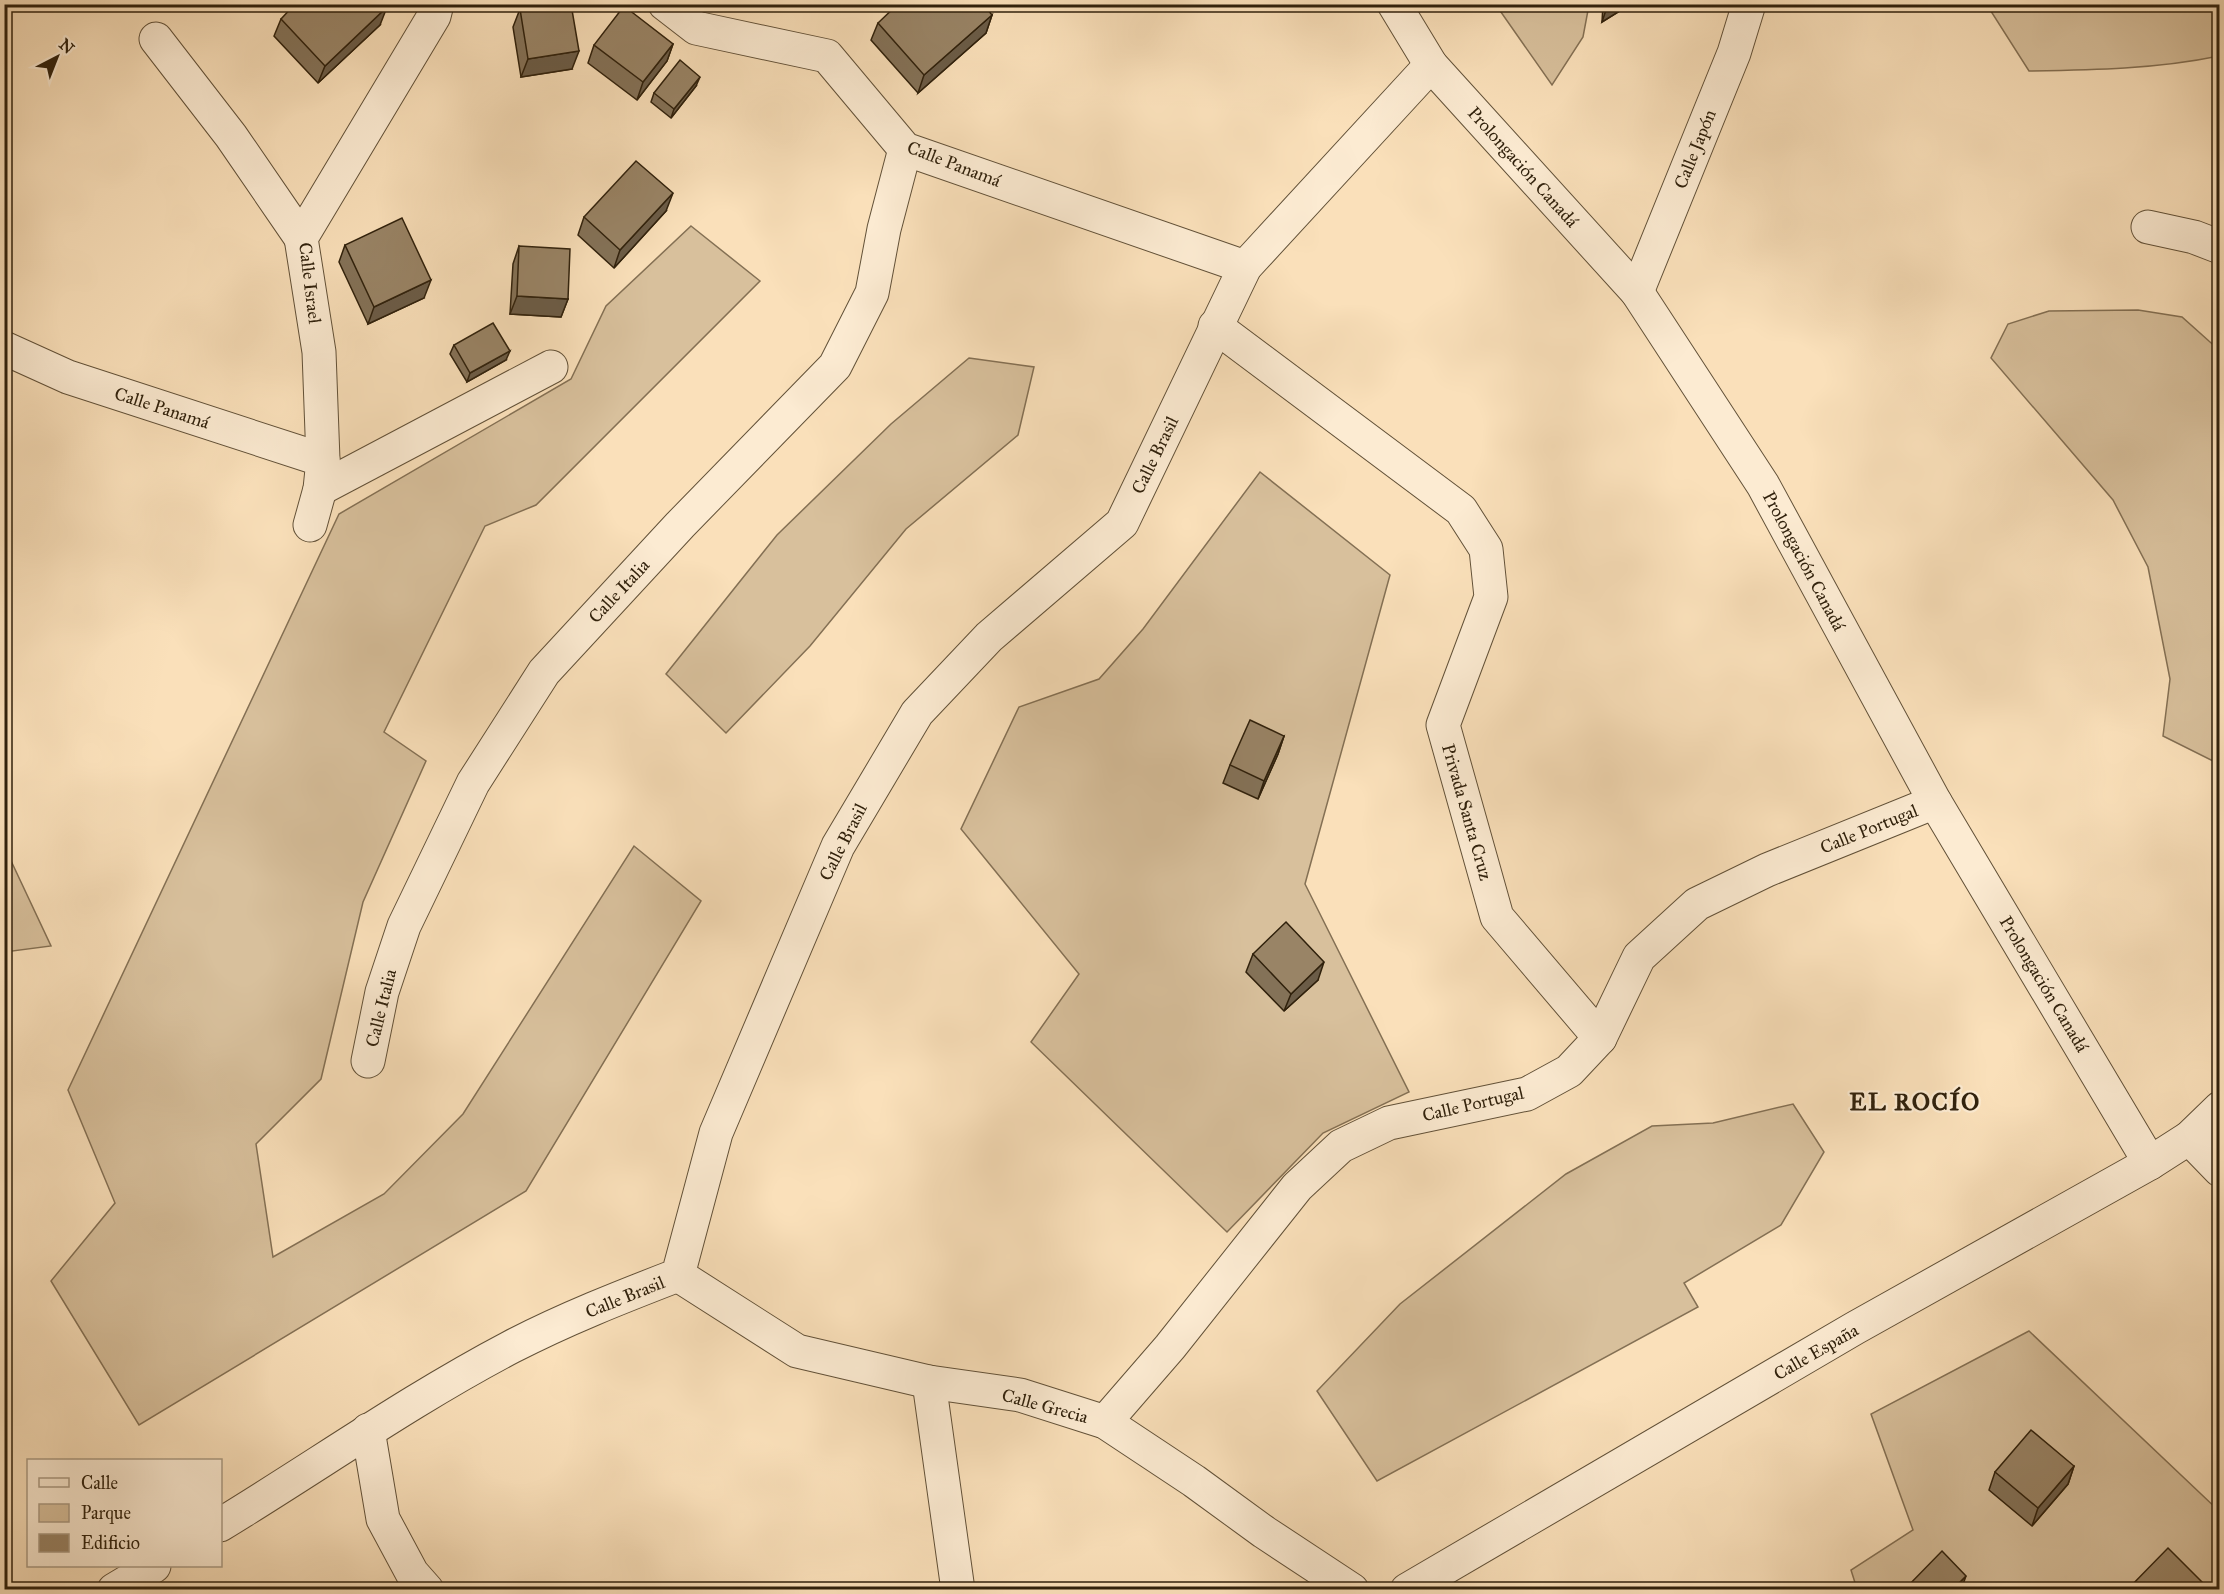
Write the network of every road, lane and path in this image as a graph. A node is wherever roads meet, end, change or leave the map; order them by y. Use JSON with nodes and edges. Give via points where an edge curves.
{"nodes":[{"id":1,"x":437,"y":4,"type":"edge"},
{"id":2,"x":665,"y":4,"type":"edge"},
{"id":3,"x":1394,"y":4,"type":"edge"},
{"id":4,"x":1749,"y":4,"type":"edge"},
{"id":5,"x":156,"y":39,"type":"dead end"},
{"id":6,"x":1431,"y":65,"type":"junction"},
{"id":7,"x":905,"y":149,"type":"junction"},
{"id":8,"x":2148,"y":227,"type":"dead end"},
{"id":9,"x":302,"y":238,"type":"junction"},
{"id":10,"x":2220,"y":247,"type":"edge"},
{"id":11,"x":1245,"y":267,"type":"junction"},
{"id":12,"x":1637,"y":292,"type":"junction"},
{"id":13,"x":1215,"y":326,"type":"junction"},
{"id":14,"x":4,"y":348,"type":"edge"},
{"id":15,"x":550,"y":368,"type":"dead end"},
{"id":16,"x":321,"y":475,"type":"junction"},
{"id":17,"x":310,"y":525,"type":"dead end"},
{"id":18,"x":1935,"y":802,"type":"junction"},
{"id":19,"x":1600,"y":1038,"type":"junction"},
{"id":20,"x":368,"y":1061,"type":"dead end"},
{"id":21,"x":2220,"y":1108,"type":"edge"},
{"id":22,"x":2189,"y":1138,"type":"junction"},
{"id":23,"x":2150,"y":1163,"type":"junction"},
{"id":24,"x":2220,"y":1170,"type":"edge"},
{"id":25,"x":678,"y":1275,"type":"junction"},
{"id":26,"x":929,"y":1382,"type":"junction"},
{"id":27,"x":1106,"y":1422,"type":"junction"},
{"id":28,"x":368,"y":1430,"type":"junction"},
{"id":29,"x":222,"y":1524,"type":"edge"},
{"id":30,"x":152,"y":1567,"type":"edge"},
{"id":31,"x":114,"y":1590,"type":"edge"},
{"id":32,"x":428,"y":1590,"type":"edge"},
{"id":33,"x":958,"y":1590,"type":"edge"},
{"id":34,"x":1352,"y":1590,"type":"edge"},
{"id":35,"x":1407,"y":1590,"type":"edge"}],
"edges":[{"from":1,"to":9,"type":"street","name":"Calle Israel","via":[[434,16]]},
{"from":2,"to":7,"type":"street","name":"Calle Panamá","via":[[696,28],[827,56]]},
{"from":3,"to":6,"type":"street","name":"Prolongación Canadá"},
{"from":4,"to":12,"type":"street","name":"Calle Japón","via":[[1734,53]]},
{"from":5,"to":9,"type":"street","via":[[231,136]]},
{"from":6,"to":11,"type":"street","name":"Calle Brasil"},
{"from":6,"to":12,"type":"street","name":"Prolongación Canadá"},
{"from":7,"to":11,"type":"street","name":"Calle Panamá"},
{"from":7,"to":20,"type":"street","name":"Calle Italia","via":[[872,293],[835,366],[544,672],[473,783],[404,926],[382,992]]},
{"from":8,"to":10,"type":"street"},
{"from":9,"to":16,"type":"street","name":"Calle Israel","via":[[319,352]]},
{"from":11,"to":13,"type":"street","name":"Calle Brasil"},
{"from":12,"to":18,"type":"street","name":"Prolongación Canadá","via":[[1763,485]]},
{"from":13,"to":19,"type":"street","name":"Privada Santa Cruz","via":[[1461,510],[1486,549],[1491,597],[1443,725],[1497,917]]},
{"from":13,"to":25,"type":"street","name":"Calle Brasil","via":[[1122,522],[988,637],[917,713],[838,846],[716,1132]]},
{"from":14,"to":16,"type":"street","name":"Calle Panamá","via":[[68,377]]},
{"from":15,"to":16,"type":"street"},
{"from":16,"to":17,"type":"street","name":"Calle Israel"},
{"from":18,"to":19,"type":"street","name":"Calle Portugal","via":[[1767,870],[1697,904],[1639,957]]},
{"from":18,"to":23,"type":"street","name":"Prolongación Canadá"},
{"from":19,"to":27,"type":"street","name":"Calle Portugal","via":[[1569,1071],[1527,1094],[1389,1123],[1341,1146],[1298,1187]]},
{"from":21,"to":22,"type":"street","name":"Calle España"},
{"from":22,"to":23,"type":"street","name":"Calle España"},
{"from":22,"to":24,"type":"street"},
{"from":23,"to":35,"type":"street","name":"Calle España","via":[[1855,1328]]},
{"from":25,"to":26,"type":"street","name":"Calle Grecia","via":[[797,1351]]},
{"from":25,"to":28,"type":"street","name":"Calle Brasil","via":[[511,1347]]},
{"from":26,"to":27,"type":"street","name":"Calle Grecia","via":[[1020,1395]]},
{"from":26,"to":33,"type":"street"},
{"from":27,"to":34,"type":"street","name":"Calle Grecia"},
{"from":28,"to":29,"type":"street","name":"Calle Brasil"},
{"from":28,"to":32,"type":"street","via":[[382,1519],[412,1573]]},
{"from":30,"to":31,"type":"street"}]}
